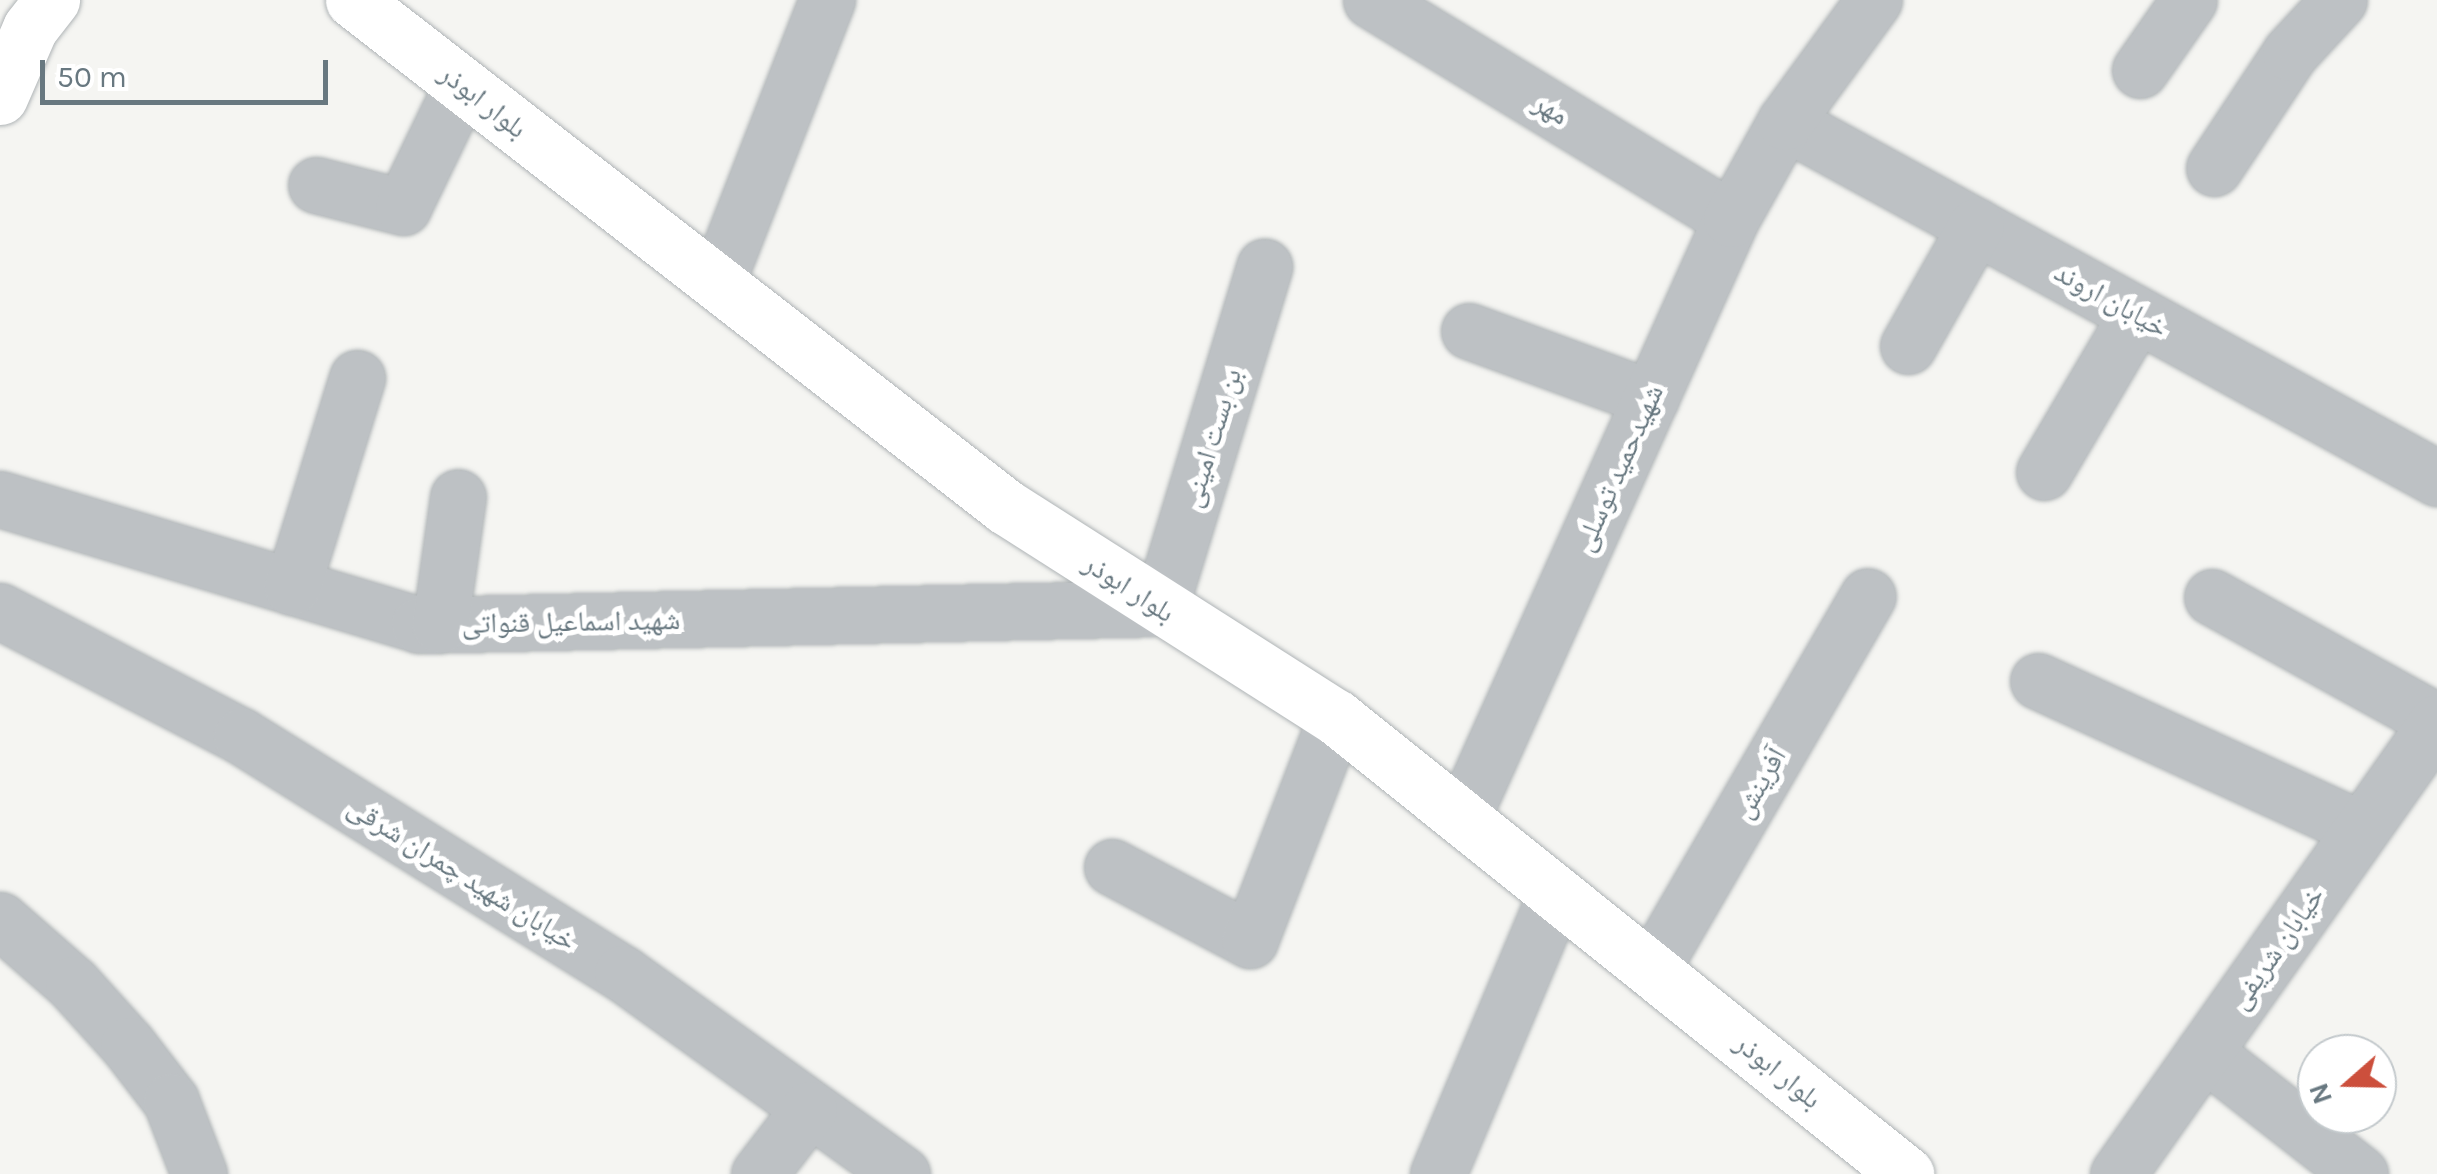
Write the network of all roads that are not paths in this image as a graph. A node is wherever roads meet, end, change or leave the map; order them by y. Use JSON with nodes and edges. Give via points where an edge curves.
{"nodes":[{"id":1,"x":353,"y":0,"type":"edge"},
{"id":2,"x":827,"y":0,"type":"edge"},
{"id":3,"x":1874,"y":0,"type":"edge"},
{"id":4,"x":2188,"y":0,"type":"edge"},
{"id":5,"x":2340,"y":0,"type":"edge"},
{"id":6,"x":46,"y":2,"type":"edge"},
{"id":7,"x":1393,"y":6,"type":"edge"},
{"id":8,"x":2140,"y":70,"type":"dead end"},
{"id":9,"x":462,"y":85,"type":"junction"},
{"id":10,"x":0,"y":98,"type":"edge"},
{"id":11,"x":1785,"y":122,"type":"junction"},
{"id":12,"x":2214,"y":168,"type":"dead end"},
{"id":13,"x":316,"y":185,"type":"dead end"},
{"id":14,"x":1731,"y":219,"type":"junction"},
{"id":15,"x":1976,"y":226,"type":"junction"},
{"id":16,"x":1264,"y":267,"type":"dead end"},
{"id":17,"x":717,"y":282,"type":"junction"},
{"id":18,"x":2137,"y":314,"type":"junction"},
{"id":19,"x":1469,"y":331,"type":"dead end"},
{"id":20,"x":1908,"y":346,"type":"dead end"},
{"id":21,"x":357,"y":378,"type":"dead end"},
{"id":22,"x":1651,"y":398,"type":"junction"},
{"id":23,"x":2044,"y":472,"type":"dead end"},
{"id":24,"x":2437,"y":478,"type":"edge"},
{"id":25,"x":458,"y":497,"type":"dead end"},
{"id":26,"x":0,"y":499,"type":"edge"},
{"id":27,"x":292,"y":587,"type":"junction"},
{"id":28,"x":1868,"y":596,"type":"dead end"},
{"id":29,"x":2212,"y":597,"type":"dead end"},
{"id":30,"x":1160,"y":608,"type":"junction"},
{"id":31,"x":0,"y":611,"type":"edge"},
{"id":32,"x":440,"y":625,"type":"junction"},
{"id":33,"x":2038,"y":681,"type":"dead end"},
{"id":34,"x":1336,"y":717,"type":"junction"},
{"id":35,"x":2437,"y":721,"type":"edge"},
{"id":36,"x":1462,"y":818,"type":"junction"},
{"id":37,"x":2362,"y":829,"type":"junction"},
{"id":38,"x":1112,"y":867,"type":"dead end"},
{"id":39,"x":1556,"y":893,"type":"junction"},
{"id":40,"x":0,"y":920,"type":"edge"},
{"id":41,"x":1651,"y":970,"type":"junction"},
{"id":42,"x":2204,"y":1052,"type":"junction"},
{"id":43,"x":809,"y":1108,"type":"junction"},
{"id":44,"x":199,"y":1174,"type":"edge"},
{"id":45,"x":758,"y":1174,"type":"edge"},
{"id":46,"x":902,"y":1174,"type":"edge"},
{"id":47,"x":1438,"y":1174,"type":"edge"},
{"id":48,"x":1906,"y":1174,"type":"edge"},
{"id":49,"x":2118,"y":1174,"type":"edge"},
{"id":50,"x":2360,"y":1174,"type":"edge"}],
"edges":[{"from":1,"to":9,"type":"main road","name":"بلوار ابوذر"},
{"from":2,"to":17,"type":"street"},
{"from":3,"to":11,"type":"street","name":"شهیدحمید توسلی"},
{"from":4,"to":8,"type":"street"},
{"from":5,"to":12,"type":"street","via":[[2290,53]]},
{"from":6,"to":10,"type":"main road"},
{"from":7,"to":14,"type":"street","name":"مهر"},
{"from":9,"to":13,"type":"street","via":[[403,207]]},
{"from":9,"to":17,"type":"main road","name":"بلوار ابوذر"},
{"from":11,"to":14,"type":"street","name":"شهیدحمید توسلی"},
{"from":11,"to":15,"type":"street","name":"خیابان اروند"},
{"from":14,"to":22,"type":"street","name":"شهیدحمید توسلی"},
{"from":15,"to":18,"type":"street","name":"خیابان اروند"},
{"from":15,"to":20,"type":"street"},
{"from":16,"to":30,"type":"street","name":"بن بست امینی"},
{"from":17,"to":30,"type":"main road","name":"بلوار ابوذر","via":[[1006,507]]},
{"from":18,"to":23,"type":"street"},
{"from":18,"to":24,"type":"street","name":"خیابان اروند"},
{"from":19,"to":22,"type":"street"},
{"from":21,"to":27,"type":"street"},
{"from":22,"to":36,"type":"street","name":"شهیدحمید توسلی"},
{"from":25,"to":32,"type":"street"},
{"from":26,"to":27,"type":"street","name":"شهید اسماعیل قنواتی"},
{"from":27,"to":32,"type":"street","name":"شهید اسماعیل قنواتی","via":[[418,625]]},
{"from":28,"to":41,"type":"street","name":"آفرینش"},
{"from":29,"to":35,"type":"street"},
{"from":30,"to":32,"type":"street","name":"شهید اسماعیل قنواتی"},
{"from":30,"to":34,"type":"main road","name":"بلوار ابوذر"},
{"from":31,"to":43,"type":"street","name":"خیابان شهید چمران شرقی","via":[[258,746],[622,973]]},
{"from":33,"to":37,"type":"street"},
{"from":34,"to":36,"type":"main road","name":"بلوار ابوذر"},
{"from":34,"to":38,"type":"street","via":[[1250,940]]},
{"from":35,"to":37,"type":"street","name":"خیابان شریفی"},
{"from":36,"to":39,"type":"main road","name":"بلوار ابوذر"},
{"from":37,"to":42,"type":"street","name":"خیابان شریفی"},
{"from":39,"to":41,"type":"main road","name":"بلوار ابوذر"},
{"from":39,"to":47,"type":"street"},
{"from":40,"to":44,"type":"street","via":[[73,984],[128,1045],[171,1102]]},
{"from":41,"to":48,"type":"main road","name":"بلوار ابوذر"},
{"from":42,"to":49,"type":"street","name":"خیابان شریفی"},
{"from":42,"to":50,"type":"street"},
{"from":43,"to":45,"type":"street"},
{"from":43,"to":46,"type":"street","name":"خیابان شهید چمران شرقی"}]}
